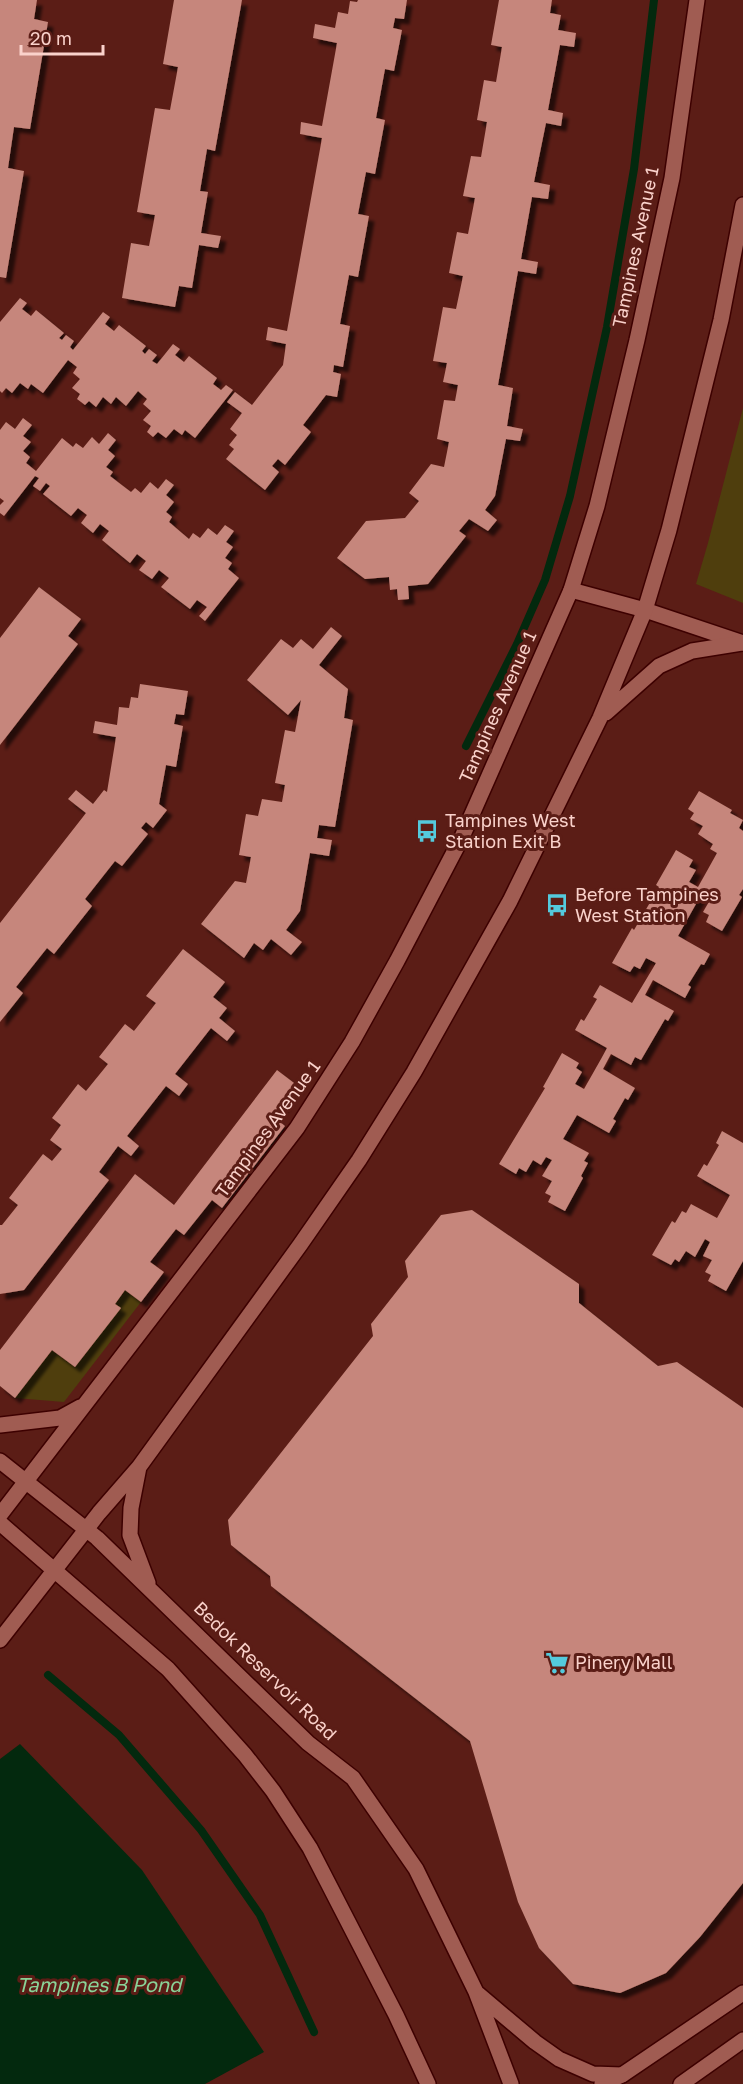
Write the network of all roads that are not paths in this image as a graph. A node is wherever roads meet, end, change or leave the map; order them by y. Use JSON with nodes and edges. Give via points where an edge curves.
{"nodes":[{"id":1,"x":697,"y":0,"type":"edge"},
{"id":2,"x":743,"y":205,"type":"edge"},
{"id":3,"x":571,"y":590,"type":"junction"},
{"id":4,"x":645,"y":610,"type":"junction"},
{"id":5,"x":743,"y":643,"type":"edge"},
{"id":6,"x":600,"y":718,"type":"junction"},
{"id":7,"x":85,"y":1404,"type":"junction"},
{"id":8,"x":0,"y":1425,"type":"edge"},
{"id":9,"x":0,"y":1461,"type":"edge"},
{"id":10,"x":139,"y":1467,"type":"junction"},
{"id":11,"x":27,"y":1481,"type":"junction"},
{"id":12,"x":0,"y":1515,"type":"edge"},
{"id":13,"x":0,"y":1523,"type":"edge"},
{"id":14,"x":87,"y":1529,"type":"junction"},
{"id":15,"x":55,"y":1570,"type":"junction"},
{"id":16,"x":149,"y":1586,"type":"junction"},
{"id":17,"x":0,"y":1640,"type":"edge"},
{"id":18,"x":476,"y":1992,"type":"junction"},
{"id":19,"x":743,"y":1993,"type":"edge"},
{"id":20,"x":743,"y":2040,"type":"edge"},
{"id":21,"x":622,"y":2075,"type":"junction"},
{"id":22,"x":428,"y":2084,"type":"edge"},
{"id":23,"x":512,"y":2084,"type":"edge"},
{"id":24,"x":602,"y":2084,"type":"edge"},
{"id":25,"x":681,"y":2084,"type":"edge"}],
"edges":[{"from":1,"to":3,"type":"main road","name":"Tampines Avenue 1","via":[[672,178],[597,506]]},
{"from":2,"to":4,"type":"main road","via":[[721,320]]},
{"from":3,"to":4,"type":"main road"},
{"from":3,"to":7,"type":"main road","name":"Tampines Avenue 1","via":[[462,837],[352,1042],[297,1128]]},
{"from":4,"to":5,"type":"main road"},
{"from":4,"to":6,"type":"main road"},
{"from":5,"to":6,"type":"main road","via":[[692,651],[659,666]]},
{"from":6,"to":10,"type":"main road","via":[[510,901],[414,1072],[300,1245]]},
{"from":7,"to":8,"type":"main road","via":[[60,1418]]},
{"from":7,"to":11,"type":"main road","name":"Tampines Avenue 1"},
{"from":9,"to":11,"type":"main road","name":"Bedok Reservoir Road"},
{"from":10,"to":14,"type":"main road"},
{"from":10,"to":16,"type":"main road","via":[[130,1535]]},
{"from":11,"to":12,"type":"main road","name":"Tampines Avenue 1"},
{"from":11,"to":14,"type":"main road","name":"Bedok Reservoir Road"},
{"from":13,"to":15,"type":"main road"},
{"from":14,"to":15,"type":"main road"},
{"from":14,"to":16,"type":"main road","name":"Bedok Reservoir Road"},
{"from":15,"to":17,"type":"main road"},
{"from":15,"to":22,"type":"main road","via":[[168,1669],[273,1791],[310,1848]]},
{"from":16,"to":18,"type":"main road","name":"Bedok Reservoir Road","via":[[308,1743],[352,1778],[416,1869]]},
{"from":18,"to":21,"type":"main road","via":[[559,2059],[593,2074]]},
{"from":18,"to":23,"type":"main road","name":"Bedok Reservoir Road"},
{"from":19,"to":21,"type":"main road"},
{"from":20,"to":25,"type":"main road"},
{"from":21,"to":24,"type":"main road"}]}
